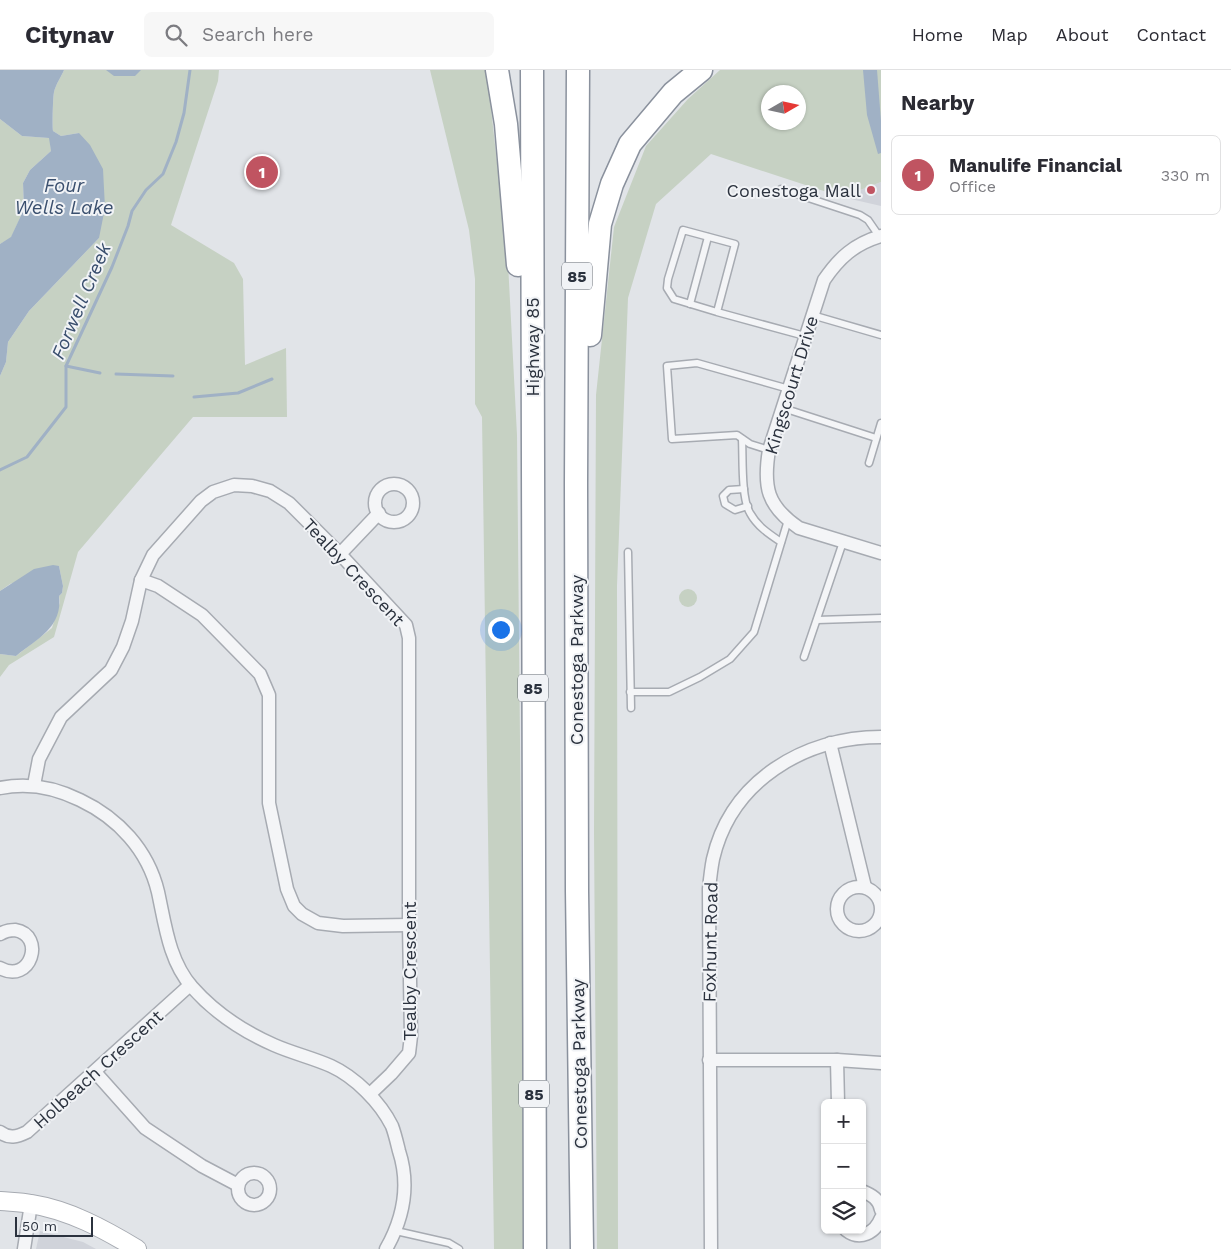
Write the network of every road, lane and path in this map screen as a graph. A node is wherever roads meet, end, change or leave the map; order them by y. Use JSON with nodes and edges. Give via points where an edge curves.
{"nodes":[{"id":1,"x":497,"y":70,"type":"edge"},
{"id":2,"x":532,"y":70,"type":"edge"},
{"id":3,"x":578,"y":70,"type":"edge"},
{"id":4,"x":701,"y":70,"type":"edge"},
{"id":5,"x":782,"y":189,"type":"dead end"},
{"id":6,"x":880,"y":236,"type":"edge"},
{"id":7,"x":708,"y":237,"type":"junction"},
{"id":8,"x":690,"y":304,"type":"junction"},
{"id":9,"x":716,"y":312,"type":"junction"},
{"id":10,"x":812,"y":315,"type":"junction"},
{"id":11,"x":881,"y":335,"type":"edge"},
{"id":12,"x":805,"y":336,"type":"junction"},
{"id":13,"x":789,"y":389,"type":"junction"},
{"id":14,"x":783,"y":408,"type":"junction"},
{"id":15,"x":881,"y":422,"type":"edge"},
{"id":16,"x":532,"y":436,"type":"junction"},
{"id":17,"x":876,"y":438,"type":"junction"},
{"id":18,"x":742,"y":439,"type":"junction"},
{"id":19,"x":769,"y":450,"type":"junction"},
{"id":20,"x":869,"y":463,"type":"dead end"},
{"id":21,"x":576,"y":483,"type":"junction"},
{"id":22,"x":744,"y":489,"type":"junction"},
{"id":23,"x":748,"y":506,"type":"junction"},
{"id":24,"x":379,"y":513,"type":"dead end"},
{"id":25,"x":788,"y":520,"type":"junction"},
{"id":26,"x":781,"y":542,"type":"junction"},
{"id":27,"x":843,"y":542,"type":"junction"},
{"id":28,"x":628,"y":552,"type":"dead end"},
{"id":29,"x":340,"y":554,"type":"junction"},
{"id":30,"x":881,"y":554,"type":"edge"},
{"id":31,"x":141,"y":580,"type":"junction"},
{"id":32,"x":881,"y":618,"type":"edge"},
{"id":33,"x":818,"y":620,"type":"junction"},
{"id":34,"x":804,"y":657,"type":"dead end"},
{"id":35,"x":630,"y":692,"type":"junction"},
{"id":36,"x":631,"y":708,"type":"dead end"},
{"id":37,"x":881,"y":737,"type":"edge"},
{"id":38,"x":830,"y":743,"type":"junction"},
{"id":39,"x":34,"y":785,"type":"junction"},
{"id":40,"x":0,"y":788,"type":"edge"},
{"id":41,"x":865,"y":887,"type":"dead end"},
{"id":42,"x":409,"y":925,"type":"junction"},
{"id":43,"x":0,"y":934,"type":"edge"},
{"id":44,"x":0,"y":968,"type":"edge"},
{"id":45,"x":190,"y":985,"type":"junction"},
{"id":46,"x":709,"y":1060,"type":"junction"},
{"id":47,"x":837,"y":1060,"type":"junction"},
{"id":48,"x":881,"y":1063,"type":"edge"},
{"id":49,"x":95,"y":1072,"type":"junction"},
{"id":50,"x":370,"y":1094,"type":"junction"},
{"id":51,"x":838,"y":1099,"type":"edge"},
{"id":52,"x":0,"y":1132,"type":"edge"},
{"id":53,"x":238,"y":1185,"type":"dead end"},
{"id":54,"x":866,"y":1193,"type":"edge"},
{"id":55,"x":0,"y":1201,"type":"edge"},
{"id":56,"x":31,"y":1204,"type":"junction"},
{"id":57,"x":881,"y":1210,"type":"edge"},
{"id":58,"x":881,"y":1218,"type":"edge"},
{"id":59,"x":396,"y":1231,"type":"junction"},
{"id":60,"x":855,"y":1234,"type":"edge"},
{"id":61,"x":24,"y":1249,"type":"edge"},
{"id":62,"x":137,"y":1249,"type":"edge"},
{"id":63,"x":386,"y":1249,"type":"edge"},
{"id":64,"x":459,"y":1249,"type":"edge"},
{"id":65,"x":535,"y":1249,"type":"edge"},
{"id":66,"x":582,"y":1249,"type":"edge"},
{"id":67,"x":711,"y":1249,"type":"edge"}],
"edges":[{"from":1,"to":16,"type":"highway","via":[[506,124]]},
{"from":2,"to":16,"type":"highway","name":"Highway 85","number":"85"},
{"from":3,"to":21,"type":"highway","name":"Conestoga Parkway","number":"85"},
{"from":4,"to":21,"type":"highway","via":[[673,93],[630,144],[612,184],[600,224]]},
{"from":5,"to":6,"type":"lane","via":[[860,215]]},
{"from":6,"to":10,"type":"street","name":"Kingscourt Drive","via":[[852,249],[835,264],[824,280]]},
{"from":7,"to":8,"type":"lane"},
{"from":7,"to":8,"type":"lane","via":[[683,230],[668,279],[667,288],[674,299]]},
{"from":7,"to":9,"type":"lane","via":[[735,244]]},
{"from":8,"to":9,"type":"lane"},
{"from":9,"to":12,"type":"lane"},
{"from":10,"to":11,"type":"lane"},
{"from":10,"to":12,"type":"street","name":"Kingscourt Drive"},
{"from":12,"to":13,"type":"street","name":"Kingscourt Drive"},
{"from":13,"to":14,"type":"street","name":"Kingscourt Drive"},
{"from":13,"to":18,"type":"lane","via":[[697,363],[667,366],[672,439],[737,435]]},
{"from":14,"to":17,"type":"lane"},
{"from":14,"to":19,"type":"street","name":"Kingscourt Drive"},
{"from":15,"to":17,"type":"lane"},
{"from":16,"to":65,"type":"highway","number":"85"},
{"from":17,"to":20,"type":"lane"},
{"from":18,"to":19,"type":"lane"},
{"from":18,"to":22,"type":"lane"},
{"from":19,"to":25,"type":"street","name":"Kingscourt Drive","via":[[767,490]]},
{"from":21,"to":66,"type":"highway","name":"Conestoga Parkway","number":"85"},
{"from":22,"to":23,"type":"lane"},
{"from":22,"to":23,"type":"lane","via":[[729,490],[723,496],[725,504],[735,510]]},
{"from":23,"to":26,"type":"lane","via":[[765,532]]},
{"from":24,"to":29,"type":"street"},
{"from":25,"to":26,"type":"lane"},
{"from":25,"to":27,"type":"street","name":"Kingscourt Drive","via":[[799,528]]},
{"from":26,"to":35,"type":"lane","via":[[754,632],[730,659],[669,692]]},
{"from":27,"to":30,"type":"street","name":"Kingscourt Drive"},
{"from":27,"to":33,"type":"lane"},
{"from":28,"to":35,"type":"lane"},
{"from":29,"to":31,"type":"street","name":"Tealby Crescent","via":[[289,503],[270,491],[234,485],[213,492],[201,502],[153,555]]},
{"from":29,"to":42,"type":"street","name":"Tealby Crescent","via":[[406,625],[409,638]]},
{"from":31,"to":39,"type":"street","name":"Tealby Crescent","via":[[132,621],[111,670],[61,717],[40,759]]},
{"from":31,"to":42,"type":"street","via":[[158,586],[202,615],[260,674],[269,695],[269,803],[286,889],[294,906],[318,923]]},
{"from":32,"to":33,"type":"lane"},
{"from":33,"to":34,"type":"lane"},
{"from":35,"to":36,"type":"lane"},
{"from":37,"to":38,"type":"street","name":"Foxhunt Road"},
{"from":38,"to":41,"type":"street"},
{"from":38,"to":46,"type":"street","name":"Foxhunt Road","via":[[808,750],[771,770],[739,803],[725,826],[713,858],[709,889]]},
{"from":39,"to":40,"type":"street"},
{"from":39,"to":45,"type":"street","via":[[66,793],[99,809],[122,827],[144,856],[157,889],[166,934]]},
{"from":42,"to":50,"type":"street","name":"Tealby Crescent","via":[[409,1053]]},
{"from":43,"to":44,"type":"street","via":[[11,930],[25,935],[30,941],[32,956],[23,968],[16,971]]},
{"from":45,"to":49,"type":"street","name":"Holbeach Crescent"},
{"from":45,"to":50,"type":"street","via":[[231,1023],[274,1045],[332,1066]]},
{"from":46,"to":47,"type":"street"},
{"from":46,"to":67,"type":"street","name":"Foxhunt Road"},
{"from":47,"to":48,"type":"street"},
{"from":47,"to":51,"type":"street"},
{"from":49,"to":52,"type":"street","name":"Holbeach Crescent","via":[[27,1132],[17,1137]]},
{"from":49,"to":53,"type":"street","via":[[145,1128],[202,1166]]},
{"from":50,"to":59,"type":"street","via":[[392,1126],[404,1168],[402,1210]]},
{"from":54,"to":57,"type":"street","via":[[877,1200]]},
{"from":55,"to":56,"type":"main road"},
{"from":56,"to":61,"type":"street"},
{"from":56,"to":62,"type":"main road","via":[[71,1215]]},
{"from":58,"to":60,"type":"street","via":[[872,1232]]},
{"from":59,"to":63,"type":"street"},
{"from":59,"to":64,"type":"lane","via":[[449,1243]]}]}
